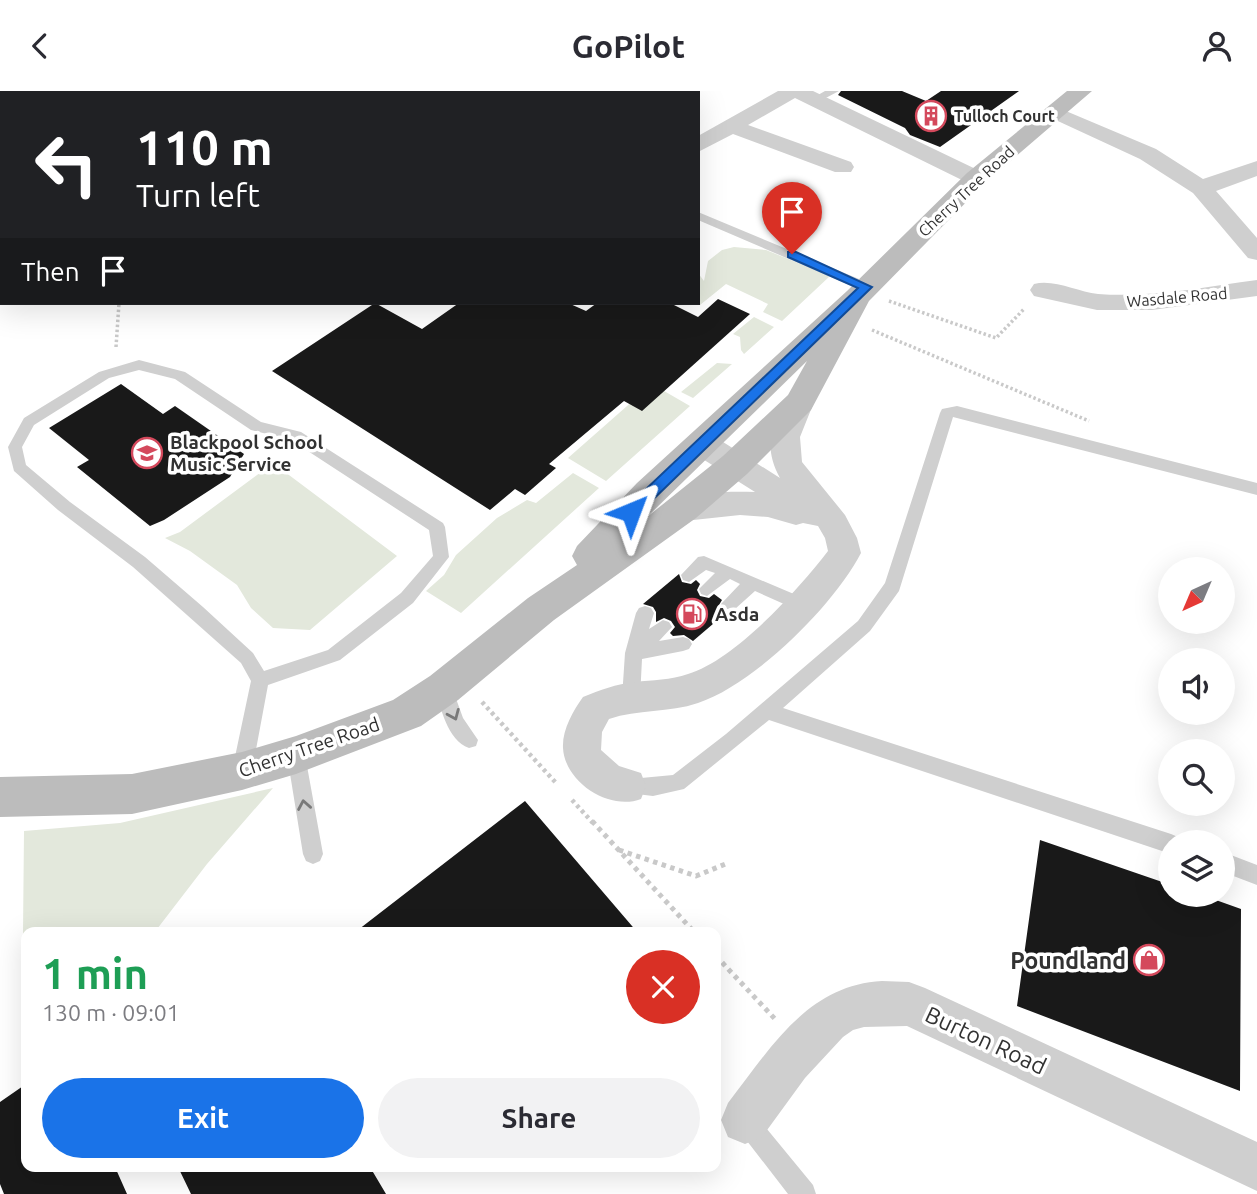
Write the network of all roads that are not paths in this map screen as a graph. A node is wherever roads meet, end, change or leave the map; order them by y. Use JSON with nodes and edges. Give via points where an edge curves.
{"nodes":[{"id":1,"x":1081,"y":91,"type":"edge"},
{"id":2,"x":810,"y":93,"type":"edge"},
{"id":3,"x":1054,"y":112,"type":"junction"},
{"id":4,"x":733,"y":127,"type":"junction"},
{"id":5,"x":700,"y":144,"type":"edge"},
{"id":6,"x":843,"y":167,"type":"dead end"},
{"id":7,"x":1257,"y":168,"type":"edge"},
{"id":8,"x":976,"y":178,"type":"junction"},
{"id":9,"x":1201,"y":188,"type":"junction"},
{"id":10,"x":700,"y":217,"type":"edge"},
{"id":11,"x":1257,"y":253,"type":"edge"},
{"id":12,"x":1257,"y":288,"type":"edge"},
{"id":13,"x":1043,"y":290,"type":"road end"},
{"id":14,"x":857,"y":299,"type":"junction"},
{"id":15,"x":800,"y":401,"type":"junction"},
{"id":16,"x":707,"y":439,"type":"junction"},
{"id":17,"x":740,"y":460,"type":"junction"},
{"id":18,"x":1257,"y":489,"type":"edge"},
{"id":19,"x":684,"y":509,"type":"junction"},
{"id":20,"x":829,"y":516,"type":"junction"},
{"id":21,"x":728,"y":571,"type":"junction"},
{"id":22,"x":689,"y":575,"type":"dead end"},
{"id":23,"x":753,"y":582,"type":"junction"},
{"id":24,"x":707,"y":589,"type":"dead end"},
{"id":25,"x":729,"y":604,"type":"dead end"},
{"id":26,"x":802,"y":605,"type":"junction"},
{"id":27,"x":541,"y":609,"type":"junction"},
{"id":28,"x":645,"y":613,"type":"dead end"},
{"id":29,"x":663,"y":627,"type":"dead end"},
{"id":30,"x":683,"y":644,"type":"dead end"},
{"id":31,"x":634,"y":653,"type":"junction"},
{"id":32,"x":260,"y":680,"type":"junction"},
{"id":33,"x":451,"y":682,"type":"junction"},
{"id":34,"x":631,"y":698,"type":"junction"},
{"id":35,"x":767,"y":711,"type":"junction"},
{"id":36,"x":469,"y":740,"type":"dead end"},
{"id":37,"x":296,"y":755,"type":"junction"},
{"id":38,"x":242,"y":771,"type":"junction"},
{"id":39,"x":627,"y":786,"type":"joint"},
{"id":40,"x":0,"y":797,"type":"edge"},
{"id":41,"x":1158,"y":840,"type":"edge"},
{"id":42,"x":313,"y":854,"type":"dead end"},
{"id":43,"x":1235,"y":867,"type":"edge"},
{"id":44,"x":1257,"y":875,"type":"edge"},
{"id":45,"x":745,"y":1119,"type":"joint"},
{"id":46,"x":1257,"y":1167,"type":"edge"},
{"id":47,"x":804,"y":1194,"type":"edge"}],
"edges":[{"from":1,"to":3,"type":"street","name":"Cherry Tree Road"},
{"from":2,"to":4,"type":"street"},
{"from":2,"to":8,"type":"street"},
{"from":3,"to":8,"type":"street","name":"Cherry Tree Road"},
{"from":3,"to":9,"type":"street","via":[[1148,153]]},
{"from":4,"to":5,"type":"street"},
{"from":4,"to":6,"type":"street"},
{"from":7,"to":9,"type":"street"},
{"from":8,"to":14,"type":"street","name":"Cherry Tree Road"},
{"from":9,"to":11,"type":"street"},
{"from":10,"to":14,"type":"lane"},
{"from":12,"to":13,"type":"street","name":"Wasdale Road","via":[[1098,314]]},
{"from":14,"to":15,"type":"street","name":"Cherry Tree Road"},
{"from":14,"to":16,"type":"street","name":"Cherry Tree Road"},
{"from":15,"to":17,"type":"street","name":"Cherry Tree Road"},
{"from":15,"to":20,"type":"street","via":[[784,449],[794,474]]},
{"from":16,"to":17,"type":"street"},
{"from":16,"to":27,"type":"street","name":"Cherry Tree Road","via":[[649,492]]},
{"from":17,"to":19,"type":"street","name":"Cherry Tree Road"},
{"from":17,"to":20,"type":"street"},
{"from":18,"to":35,"type":"lane","via":[[957,411],[947,413],[893,586],[864,626]]},
{"from":19,"to":20,"type":"street","via":[[727,503],[773,505]]},
{"from":19,"to":27,"type":"street","name":"Cherry Tree Road"},
{"from":20,"to":26,"type":"street","via":[[845,553]]},
{"from":21,"to":22,"type":"lane","via":[[704,562]]},
{"from":21,"to":23,"type":"lane"},
{"from":21,"to":24,"type":"lane"},
{"from":23,"to":25,"type":"lane"},
{"from":23,"to":26,"type":"lane"},
{"from":26,"to":34,"type":"street","via":[[720,675],[696,688]]},
{"from":27,"to":33,"type":"street","name":"Cherry Tree Road"},
{"from":28,"to":31,"type":"lane"},
{"from":29,"to":31,"type":"lane"},
{"from":30,"to":31,"type":"lane"},
{"from":31,"to":34,"type":"lane"},
{"from":32,"to":32,"type":"lane","via":[[247,658],[197,612],[19,467],[15,447],[29,422],[104,375],[139,365],[170,372],[256,426],[296,436],[437,527],[441,557],[407,598],[334,655]]},
{"from":32,"to":38,"type":"lane"},
{"from":33,"to":36,"type":"lane","one_way":true,"via":[[455,722]]},
{"from":33,"to":37,"type":"street","name":"Cherry Tree Road","via":[[407,713]]},
{"from":34,"to":39,"type":"street","via":[[596,708],[580,748],[597,773]]},
{"from":35,"to":39,"type":"lane","via":[[677,783]]},
{"from":35,"to":41,"type":"lane"},
{"from":37,"to":38,"type":"street","name":"Cherry Tree Road"},
{"from":42,"to":37,"type":"lane","one_way":true},
{"from":38,"to":40,"type":"street","name":"Cherry Tree Road","via":[[132,794]]},
{"from":43,"to":44,"type":"lane"},
{"from":45,"to":46,"type":"street","name":"Burton Road","via":[[812,1035],[839,1012],[873,1003],[909,1004]]},
{"from":45,"to":47,"type":"lane"}]}
